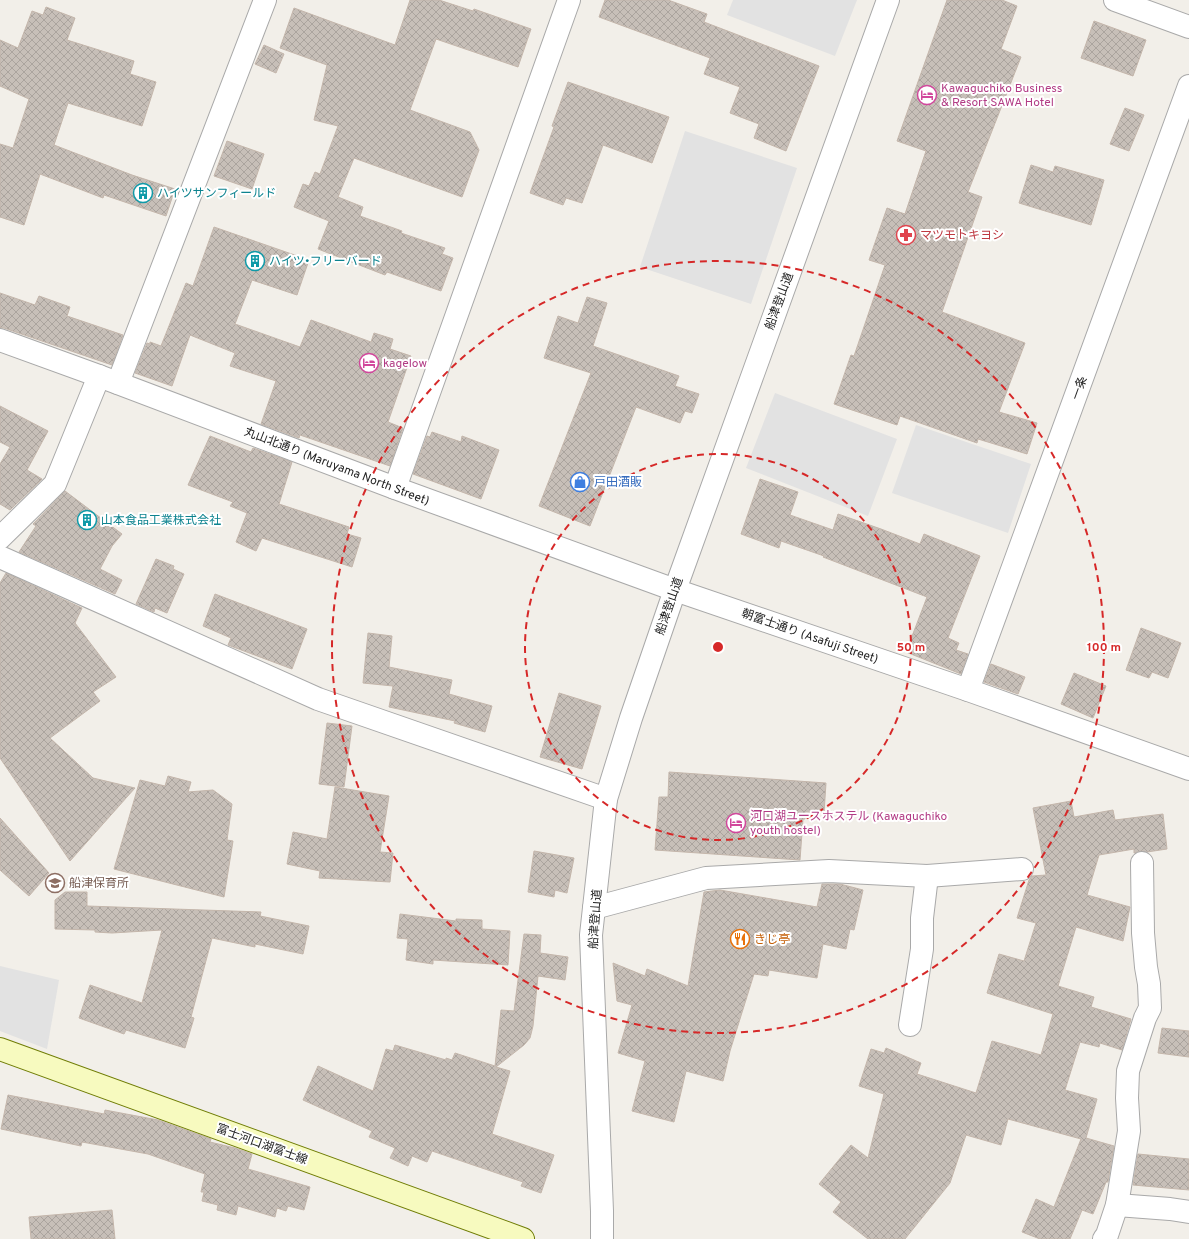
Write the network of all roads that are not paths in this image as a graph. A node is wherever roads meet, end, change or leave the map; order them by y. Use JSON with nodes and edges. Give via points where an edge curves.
{"nodes":[{"id":1,"x":265,"y":0,"type":"edge"},
{"id":2,"x":569,"y":0,"type":"edge"},
{"id":3,"x":888,"y":0,"type":"edge"},
{"id":4,"x":1115,"y":0,"type":"edge"},
{"id":5,"x":1189,"y":27,"type":"edge"},
{"id":6,"x":1189,"y":86,"type":"edge"},
{"id":7,"x":0,"y":340,"type":"edge"},
{"id":8,"x":108,"y":379,"type":"junction"},
{"id":9,"x":395,"y":488,"type":"junction"},
{"id":10,"x":0,"y":538,"type":"edge"},
{"id":11,"x":0,"y":557,"type":"edge"},
{"id":12,"x":674,"y":590,"type":"junction"},
{"id":13,"x":968,"y":690,"type":"junction"},
{"id":14,"x":1189,"y":769,"type":"edge"},
{"id":15,"x":606,"y":799,"type":"junction"},
{"id":16,"x":1142,"y":863,"type":"dead end"},
{"id":17,"x":1022,"y":869,"type":"dead end"},
{"id":18,"x":927,"y":876,"type":"junction"},
{"id":19,"x":594,"y":908,"type":"junction"},
{"id":20,"x":910,"y":1025,"type":"dead end"},
{"id":21,"x":0,"y":1049,"type":"edge"},
{"id":22,"x":1117,"y":1205,"type":"junction"},
{"id":23,"x":1189,"y":1212,"type":"edge"},
{"id":24,"x":523,"y":1239,"type":"edge"},
{"id":25,"x":602,"y":1239,"type":"edge"},
{"id":26,"x":1104,"y":1239,"type":"edge"}],
"edges":[{"from":1,"to":8,"type":"street"},
{"from":2,"to":9,"type":"street"},
{"from":3,"to":12,"type":"street","name":"船津登山道"},
{"from":4,"to":5,"type":"street"},
{"from":6,"to":13,"type":"street","name":"一条"},
{"from":7,"to":8,"type":"street","name":"丸山北通り (Maruyama North Street)"},
{"from":8,"to":9,"type":"street","name":"丸山北通り (Maruyama North Street)"},
{"from":8,"to":10,"type":"street","via":[[55,484]]},
{"from":9,"to":12,"type":"street","name":"丸山北通り (Maruyama North Street)"},
{"from":11,"to":15,"type":"street","via":[[318,699]]},
{"from":12,"to":13,"type":"street","name":"朝富士通り (Asafuji Street)"},
{"from":12,"to":15,"type":"street","name":"船津登山道"},
{"from":13,"to":14,"type":"street","name":"朝富士通り (Asafuji Street)"},
{"from":15,"to":19,"type":"street","name":"船津登山道"},
{"from":16,"to":22,"type":"street","via":[[1150,1008],[1144,1018],[1128,1071],[1129,1131]]},
{"from":17,"to":18,"type":"street"},
{"from":18,"to":19,"type":"street","via":[[830,871],[706,878]]},
{"from":18,"to":20,"type":"street","via":[[922,918],[922,949]]},
{"from":19,"to":25,"type":"street","name":"船津登山道","via":[[591,935]]},
{"from":21,"to":24,"type":"main road","name":"富士河口湖富士線"},
{"from":22,"to":23,"type":"street"},
{"from":22,"to":26,"type":"street"}]}
